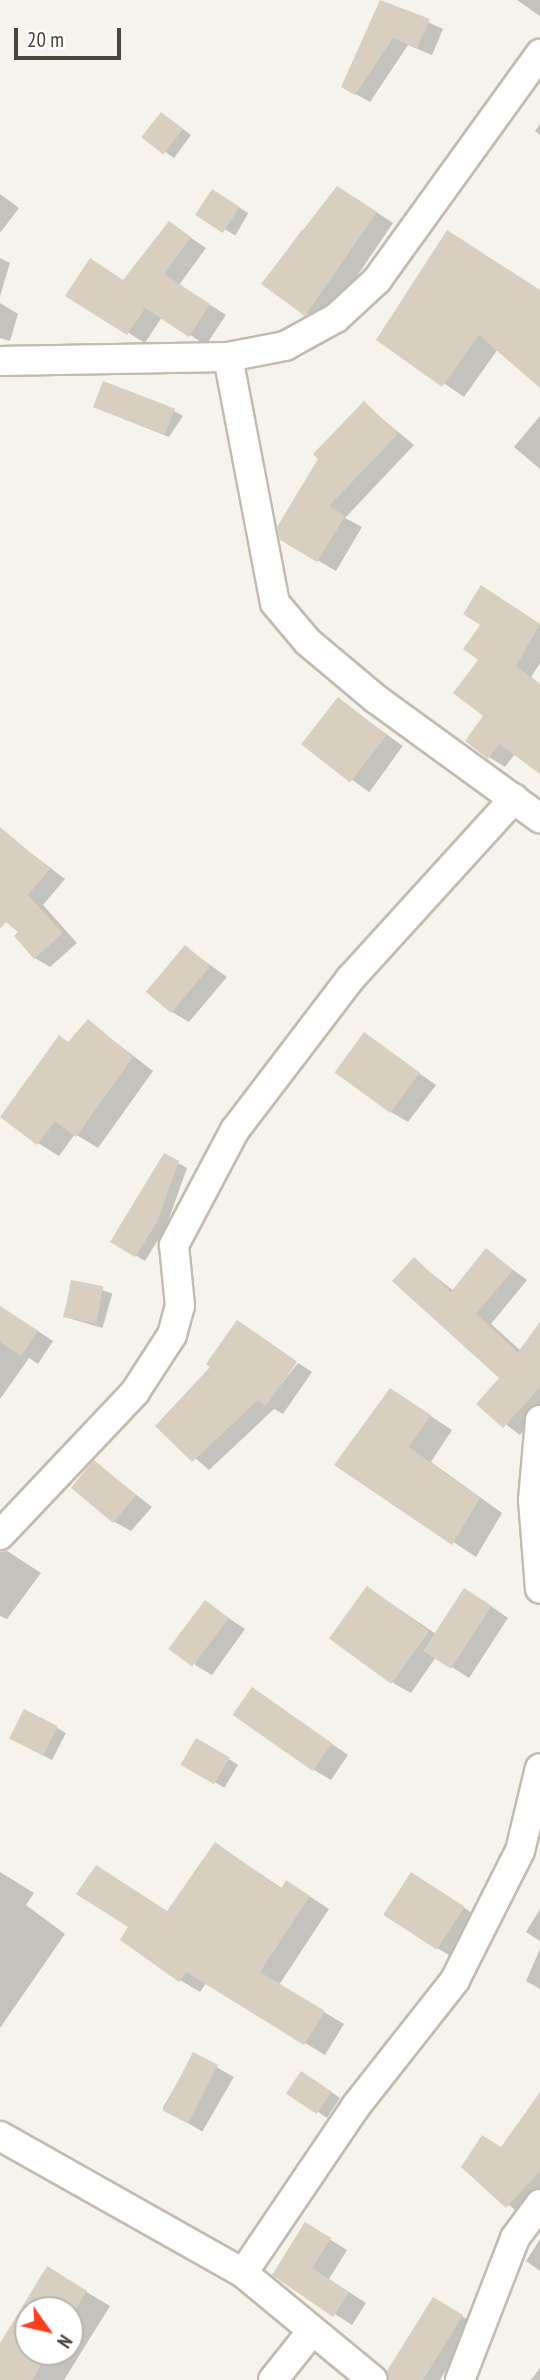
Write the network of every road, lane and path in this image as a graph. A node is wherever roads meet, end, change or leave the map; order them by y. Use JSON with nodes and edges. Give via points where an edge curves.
{"nodes":[{"id":1,"x":540,"y":54,"type":"edge"},
{"id":2,"x":228,"y":357,"type":"junction"},
{"id":3,"x":0,"y":360,"type":"edge"},
{"id":4,"x":514,"y":799,"type":"junction"},
{"id":5,"x":540,"y":818,"type":"edge"},
{"id":6,"x":540,"y":1420,"type":"edge"},
{"id":7,"x":0,"y":1535,"type":"edge"},
{"id":8,"x":540,"y":1589,"type":"edge"},
{"id":9,"x":540,"y":1768,"type":"edge"},
{"id":10,"x":0,"y":2136,"type":"edge"},
{"id":11,"x":540,"y":2204,"type":"edge"},
{"id":12,"x":243,"y":2273,"type":"junction"},
{"id":13,"x":312,"y":2331,"type":"junction"},
{"id":14,"x":273,"y":2380,"type":"edge"},
{"id":15,"x":373,"y":2380,"type":"edge"},
{"id":16,"x":460,"y":2380,"type":"edge"}],
"edges":[{"from":1,"to":2,"type":"street","via":[[377,280],[336,318],[285,346]]},
{"from":2,"to":3,"type":"street"},
{"from":2,"to":4,"type":"street","via":[[275,603],[308,642],[376,699]]},
{"from":4,"to":5,"type":"street"},
{"from":4,"to":7,"type":"street","via":[[350,979],[235,1130],[174,1245],[180,1306],[172,1335],[135,1392]]},
{"from":6,"to":8,"type":"street","via":[[533,1500]]},
{"from":9,"to":12,"type":"street","via":[[520,1851],[455,1980],[356,2106]]},
{"from":10,"to":12,"type":"street"},
{"from":11,"to":16,"type":"street","via":[[514,2238]]},
{"from":12,"to":13,"type":"street"},
{"from":13,"to":14,"type":"street"},
{"from":13,"to":15,"type":"street"}]}
